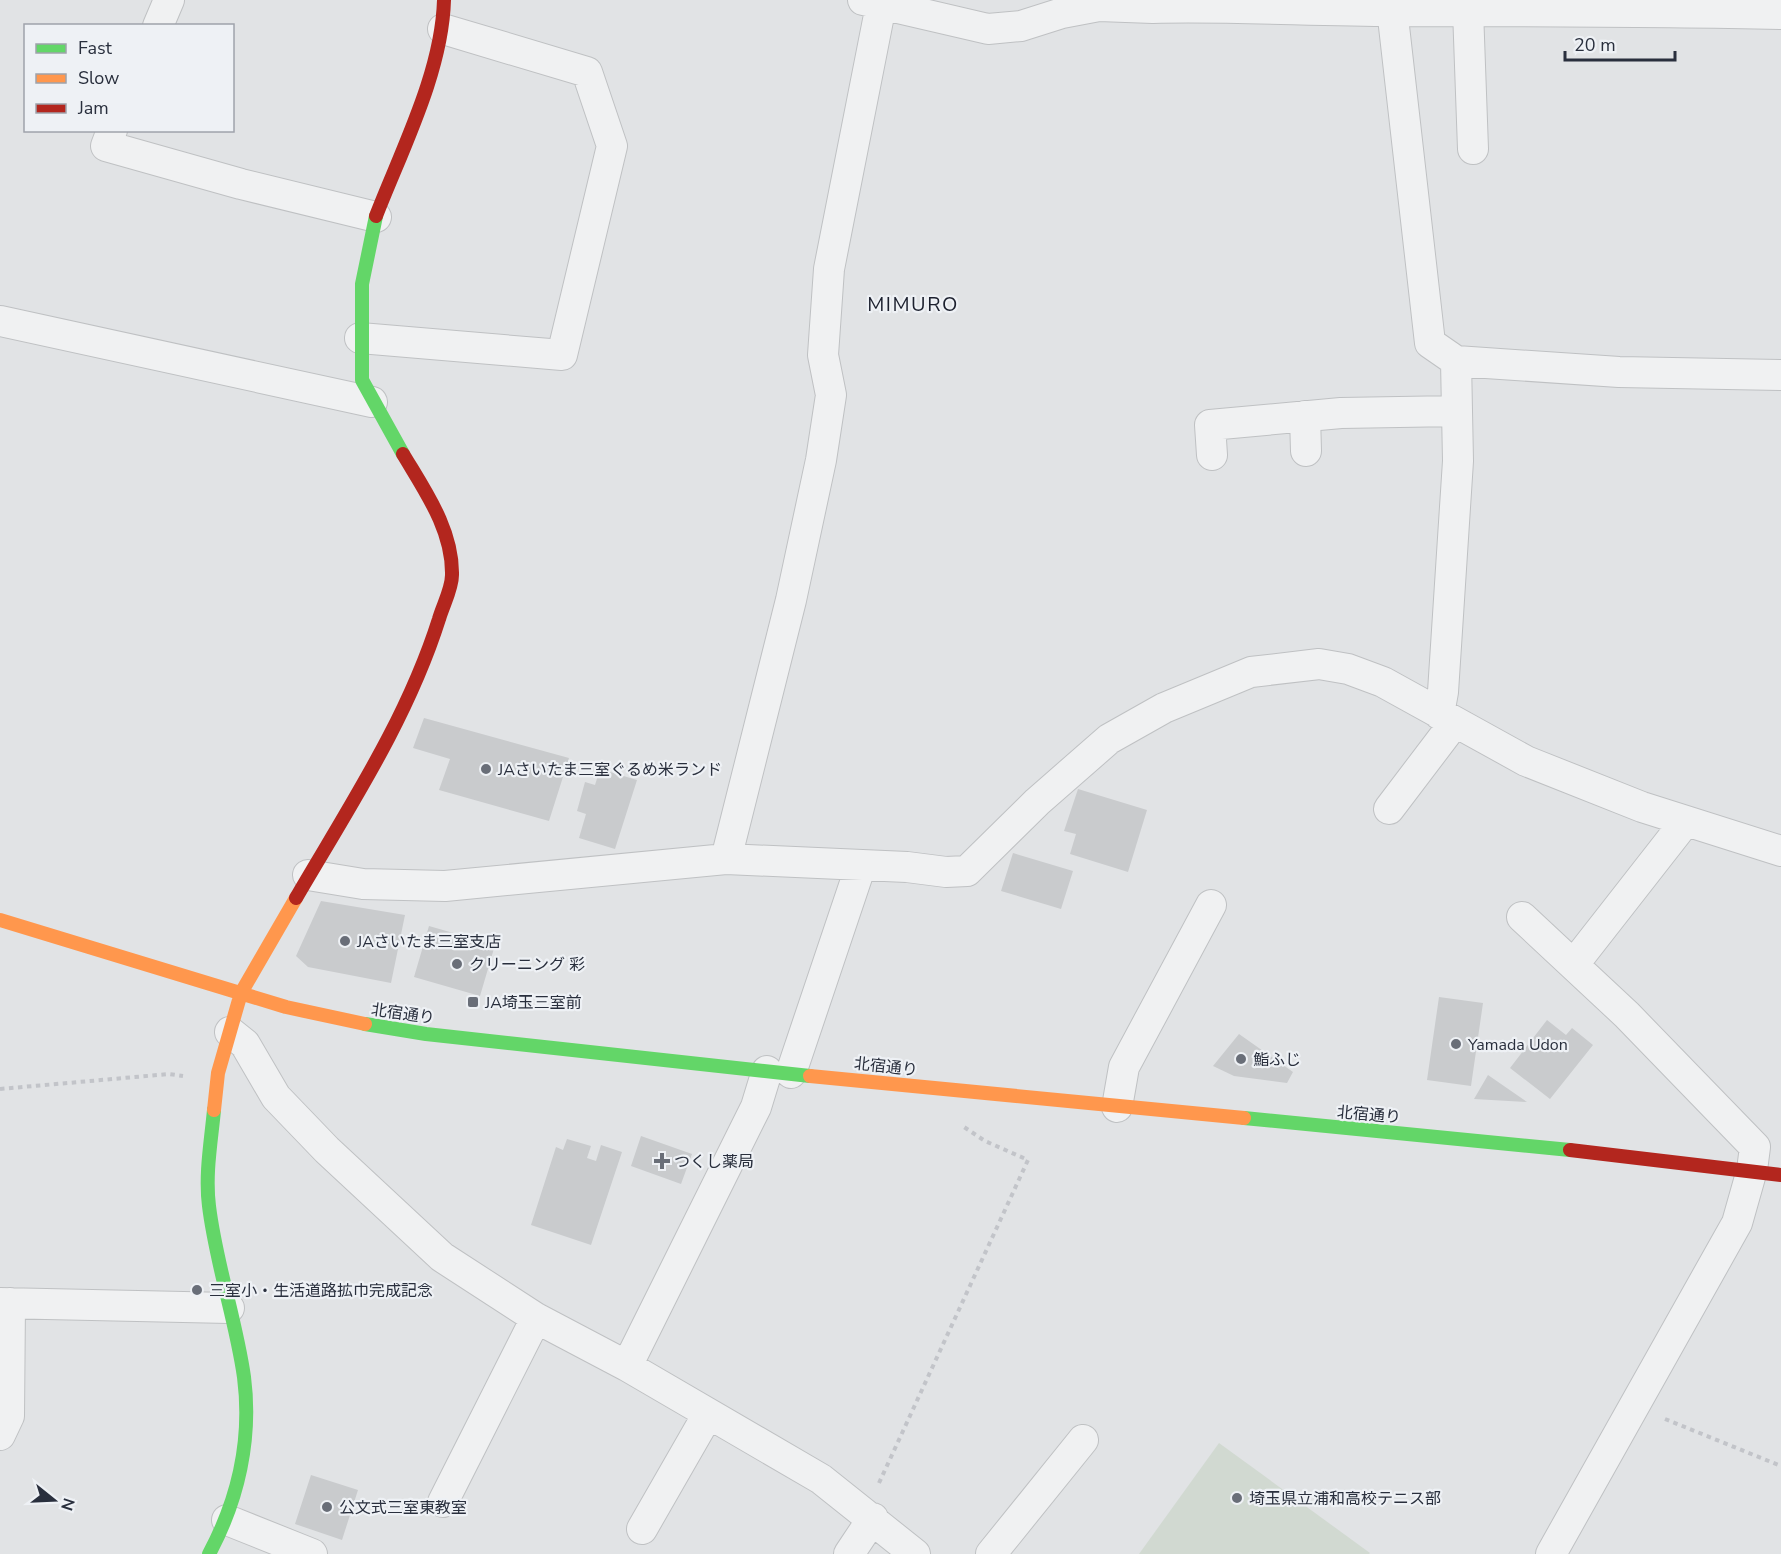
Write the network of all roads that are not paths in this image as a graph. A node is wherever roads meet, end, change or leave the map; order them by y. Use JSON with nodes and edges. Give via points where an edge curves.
{"nodes":[{"id":1,"x":169,"y":0,"type":"edge"},
{"id":2,"x":444,"y":0,"type":"edge"},
{"id":3,"x":872,"y":2,"type":"edge"},
{"id":4,"x":1228,"y":3,"type":"edge"},
{"id":5,"x":1153,"y":4,"type":"edge"},
{"id":6,"x":1391,"y":6,"type":"edge"},
{"id":7,"x":1468,"y":10,"type":"junction"},
{"id":8,"x":1781,"y":14,"type":"edge"},
{"id":9,"x":159,"y":24,"type":"edge"},
{"id":10,"x":443,"y":29,"type":"junction"},
{"id":11,"x":111,"y":132,"type":"edge"},
{"id":12,"x":1473,"y":149,"type":"dead end"},
{"id":13,"x":376,"y":217,"type":"junction"},
{"id":14,"x":0,"y":321,"type":"edge"},
{"id":15,"x":360,"y":338,"type":"junction"},
{"id":16,"x":1456,"y":361,"type":"junction"},
{"id":17,"x":1781,"y":375,"type":"edge"},
{"id":18,"x":372,"y":402,"type":"junction"},
{"id":19,"x":1457,"y":411,"type":"junction"},
{"id":20,"x":1305,"y":416,"type":"junction"},
{"id":21,"x":1306,"y":451,"type":"dead end"},
{"id":22,"x":1212,"y":455,"type":"dead end"},
{"id":23,"x":1447,"y":718,"type":"junction"},
{"id":24,"x":1389,"y":809,"type":"dead end"},
{"id":25,"x":1685,"y":822,"type":"junction"},
{"id":26,"x":1781,"y":851,"type":"edge"},
{"id":27,"x":726,"y":860,"type":"junction"},
{"id":28,"x":861,"y":865,"type":"junction"},
{"id":29,"x":308,"y":875,"type":"junction"},
{"id":30,"x":1211,"y":905,"type":"dead end"},
{"id":31,"x":1522,"y":916,"type":"dead end"},
{"id":32,"x":0,"y":920,"type":"edge"},
{"id":33,"x":1575,"y":964,"type":"junction"},
{"id":34,"x":241,"y":993,"type":"junction"},
{"id":35,"x":230,"y":1032,"type":"junction"},
{"id":36,"x":779,"y":1072,"type":"junction"},
{"id":37,"x":1117,"y":1107,"type":"junction"},
{"id":38,"x":1752,"y":1170,"type":"junction"},
{"id":39,"x":1781,"y":1175,"type":"edge"},
{"id":40,"x":5,"y":1303,"type":"edge"},
{"id":41,"x":229,"y":1308,"type":"junction"},
{"id":42,"x":536,"y":1318,"type":"junction"},
{"id":43,"x":627,"y":1366,"type":"junction"},
{"id":44,"x":708,"y":1414,"type":"junction"},
{"id":45,"x":0,"y":1435,"type":"edge"},
{"id":46,"x":1083,"y":1440,"type":"dead end"},
{"id":47,"x":443,"y":1502,"type":"dead end"},
{"id":48,"x":868,"y":1515,"type":"junction"},
{"id":49,"x":227,"y":1520,"type":"junction"},
{"id":50,"x":642,"y":1529,"type":"dead end"},
{"id":51,"x":209,"y":1554,"type":"edge"},
{"id":52,"x":312,"y":1554,"type":"edge"},
{"id":53,"x":849,"y":1554,"type":"edge"},
{"id":54,"x":915,"y":1554,"type":"edge"},
{"id":55,"x":991,"y":1554,"type":"edge"},
{"id":56,"x":1551,"y":1554,"type":"edge"}],
"edges":[{"from":1,"to":9,"type":"street"},
{"from":2,"to":10,"type":"street"},
{"from":3,"to":5,"type":"street","via":[[988,29],[1021,26],[1099,6]]},
{"from":3,"to":27,"type":"street","via":[[830,269],[823,355],[831,395],[821,460],[791,600]]},
{"from":4,"to":5,"type":"street"},
{"from":4,"to":6,"type":"street"},
{"from":6,"to":7,"type":"street"},
{"from":6,"to":16,"type":"street","via":[[1430,343]]},
{"from":7,"to":8,"type":"street"},
{"from":7,"to":12,"type":"street"},
{"from":10,"to":13,"type":"street","via":[[429,78]]},
{"from":10,"to":15,"type":"street","via":[[587,72],[612,146],[562,355]]},
{"from":11,"to":13,"type":"street","via":[[106,146]]},
{"from":13,"to":15,"type":"street","via":[[362,284]]},
{"from":14,"to":18,"type":"street"},
{"from":15,"to":18,"type":"street","via":[[362,380]]},
{"from":16,"to":17,"type":"street","via":[[1596,371]]},
{"from":16,"to":19,"type":"street"},
{"from":18,"to":29,"type":"street","via":[[436,509],[446,536],[452,576],[399,722]]},
{"from":19,"to":20,"type":"street"},
{"from":19,"to":23,"type":"street","via":[[1458,461],[1443,692]]},
{"from":20,"to":21,"type":"street"},
{"from":20,"to":22,"type":"street","via":[[1210,425]]},
{"from":23,"to":24,"type":"street"},
{"from":23,"to":25,"type":"street","via":[[1526,761]]},
{"from":23,"to":28,"type":"street","via":[[1383,682],[1348,669],[1319,664],[1251,672],[1164,708],[1109,740],[1037,802],[967,871]]},
{"from":25,"to":26,"type":"street"},
{"from":25,"to":33,"type":"street"},
{"from":27,"to":28,"type":"street"},
{"from":27,"to":29,"type":"street","via":[[434,886],[363,884]]},
{"from":28,"to":36,"type":"street"},
{"from":29,"to":34,"type":"street"},
{"from":30,"to":37,"type":"street","via":[[1124,1067]]},
{"from":31,"to":33,"type":"street"},
{"from":32,"to":34,"type":"street","name":"北宿通り"},
{"from":33,"to":38,"type":"street","via":[[1755,1147]]},
{"from":34,"to":35,"type":"street"},
{"from":34,"to":36,"type":"street","name":"北宿通り","via":[[319,1015],[426,1034]]},
{"from":35,"to":41,"type":"street","via":[[216,1084],[208,1167],[209,1206]]},
{"from":35,"to":42,"type":"street","via":[[245,1044],[276,1097],[411,1230],[460,1270]]},
{"from":36,"to":37,"type":"street","name":"北宿通り"},
{"from":36,"to":43,"type":"street","via":[[756,1107]]},
{"from":37,"to":38,"type":"street","name":"北宿通り"},
{"from":38,"to":39,"type":"street","name":"北宿通り"},
{"from":38,"to":56,"type":"street","via":[[1737,1223]]},
{"from":40,"to":41,"type":"street"},
{"from":40,"to":45,"type":"street","via":[[9,1416]]},
{"from":41,"to":49,"type":"street","via":[[244,1378],[245,1428],[243,1461]]},
{"from":42,"to":43,"type":"street"},
{"from":42,"to":47,"type":"street"},
{"from":43,"to":44,"type":"street"},
{"from":44,"to":48,"type":"street","via":[[821,1479]]},
{"from":44,"to":50,"type":"street"},
{"from":46,"to":55,"type":"street"},
{"from":48,"to":53,"type":"street"},
{"from":48,"to":54,"type":"street"},
{"from":49,"to":51,"type":"street"},
{"from":49,"to":52,"type":"street"}]}
